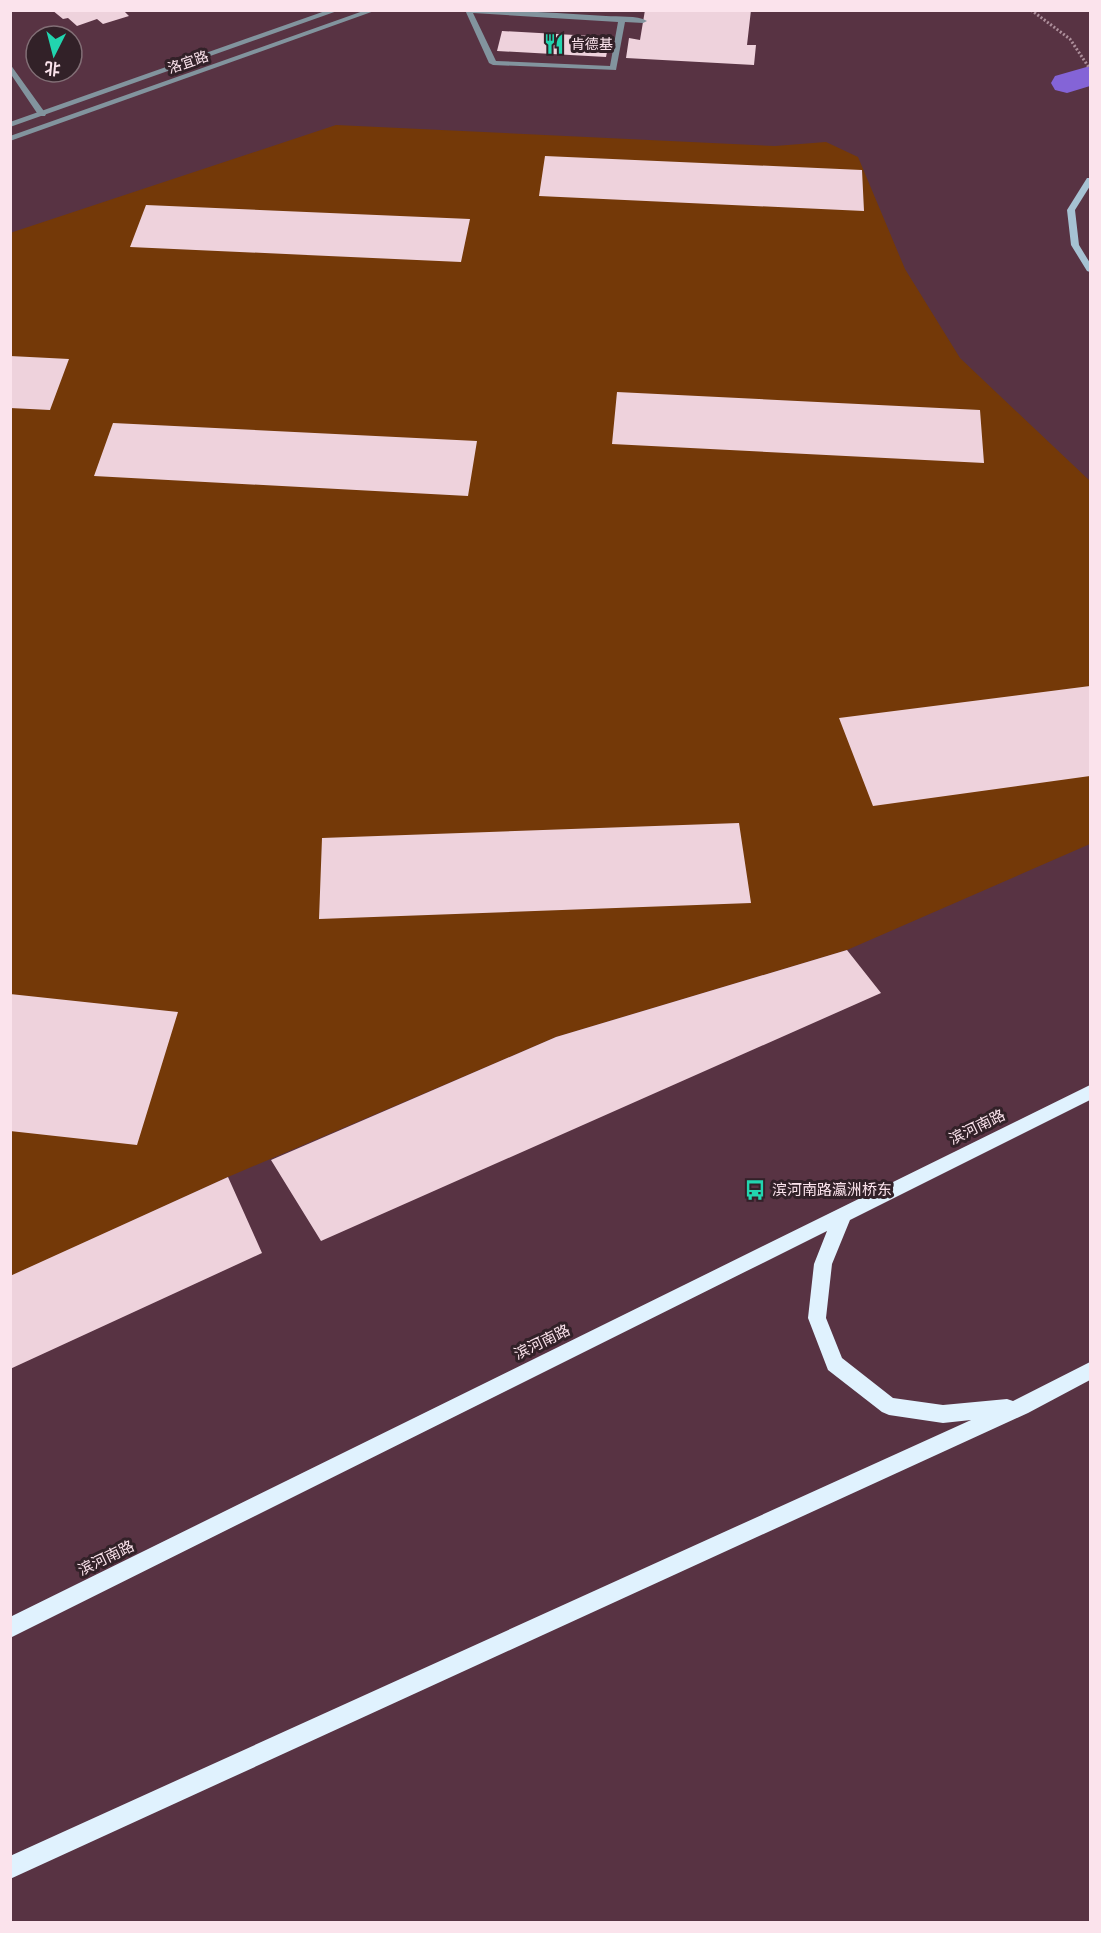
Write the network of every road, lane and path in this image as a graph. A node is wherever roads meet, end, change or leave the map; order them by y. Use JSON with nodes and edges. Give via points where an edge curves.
{"nodes":[{"id":1,"x":337,"y":10,"type":"edge"},
{"id":2,"x":374,"y":10,"type":"edge"},
{"id":3,"x":1031,"y":10,"type":"edge"},
{"id":4,"x":468,"y":11,"type":"edge"},
{"id":5,"x":622,"y":20,"type":"junction"},
{"id":6,"x":643,"y":21,"type":"dead end"},
{"id":7,"x":10,"y":66,"type":"edge"},
{"id":8,"x":1090,"y":69,"type":"edge"},
{"id":9,"x":42,"y":114,"type":"junction"},
{"id":10,"x":10,"y":125,"type":"edge"},
{"id":11,"x":10,"y":139,"type":"edge"},
{"id":12,"x":1090,"y":180,"type":"edge"},
{"id":13,"x":1090,"y":269,"type":"edge"},
{"id":14,"x":1090,"y":1092,"type":"edge"},
{"id":15,"x":843,"y":1215,"type":"junction"},
{"id":16,"x":1090,"y":1371,"type":"edge"},
{"id":17,"x":1021,"y":1407,"type":"junction"},
{"id":18,"x":10,"y":1628,"type":"edge"},
{"id":19,"x":10,"y":1868,"type":"edge"}],
"edges":[{"from":1,"to":9,"type":"street","name":"洛宜路"},
{"from":2,"to":11,"type":"street","name":"洛宜路"},
{"from":3,"to":8,"type":"path","via":[[1070,39]]},
{"from":4,"to":5,"type":"street"},
{"from":4,"to":5,"type":"street","via":[[493,63],[613,68]]},
{"from":5,"to":6,"type":"street"},
{"from":7,"to":9,"type":"street"},
{"from":9,"to":10,"type":"street","name":"洛宜路"},
{"from":12,"to":13,"type":"main road","via":[[1071,210],[1075,245]]},
{"from":14,"to":15,"type":"highway","name":"滨河南路"},
{"from":15,"to":17,"type":"highway","via":[[823,1264],[818,1318],[834,1364],[889,1406],[943,1414]]},
{"from":15,"to":18,"type":"highway","name":"滨河南路"},
{"from":16,"to":17,"type":"highway"},
{"from":17,"to":19,"type":"highway"}]}
